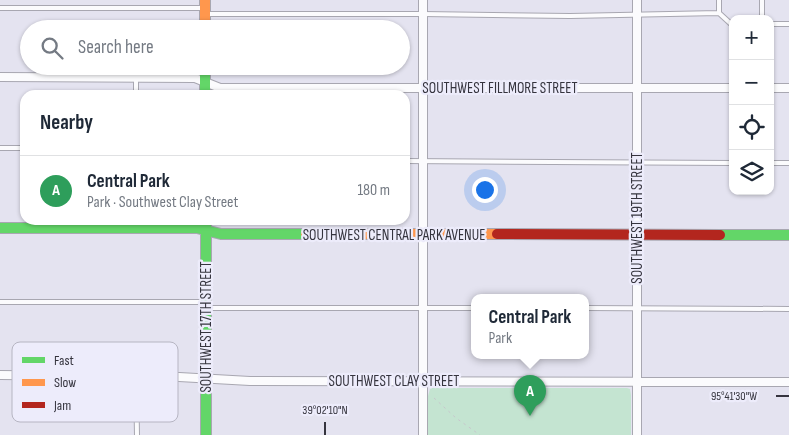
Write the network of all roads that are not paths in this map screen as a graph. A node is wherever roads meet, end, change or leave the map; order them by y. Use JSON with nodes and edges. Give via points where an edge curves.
{"nodes":[{"id":1,"x":423,"y":0,"type":"edge"},
{"id":2,"x":637,"y":0,"type":"edge"},
{"id":3,"x":719,"y":0,"type":"edge"},
{"id":4,"x":762,"y":0,"type":"edge"},
{"id":5,"x":205,"y":7,"type":"edge"},
{"id":6,"x":0,"y":8,"type":"edge"},
{"id":7,"x":719,"y":13,"type":"junction"},
{"id":8,"x":423,"y":14,"type":"junction"},
{"id":9,"x":637,"y":14,"type":"junction"},
{"id":10,"x":762,"y":15,"type":"edge"},
{"id":11,"x":205,"y":20,"type":"edge"},
{"id":12,"x":729,"y":22,"type":"edge"},
{"id":13,"x":774,"y":24,"type":"edge"},
{"id":14,"x":789,"y":24,"type":"edge"},
{"id":15,"x":205,"y":75,"type":"edge"},
{"id":16,"x":0,"y":77,"type":"edge"},
{"id":17,"x":136,"y":78,"type":"junction"},
{"id":18,"x":205,"y":83,"type":"junction"},
{"id":19,"x":637,"y":87,"type":"junction"},
{"id":20,"x":422,"y":88,"type":"junction"},
{"id":21,"x":729,"y":88,"type":"edge"},
{"id":22,"x":774,"y":88,"type":"edge"},
{"id":23,"x":789,"y":88,"type":"edge"},
{"id":24,"x":136,"y":90,"type":"edge"},
{"id":25,"x":206,"y":90,"type":"edge"},
{"id":26,"x":0,"y":148,"type":"edge"},
{"id":27,"x":20,"y":148,"type":"edge"},
{"id":28,"x":410,"y":161,"type":"edge"},
{"id":29,"x":422,"y":161,"type":"junction"},
{"id":30,"x":637,"y":162,"type":"junction"},
{"id":31,"x":729,"y":163,"type":"edge"},
{"id":32,"x":774,"y":163,"type":"edge"},
{"id":33,"x":789,"y":163,"type":"edge"},
{"id":34,"x":102,"y":225,"type":"edge"},
{"id":35,"x":151,"y":225,"type":"edge"},
{"id":36,"x":206,"y":225,"type":"edge"},
{"id":37,"x":0,"y":228,"type":"edge"},
{"id":38,"x":206,"y":231,"type":"junction"},
{"id":39,"x":423,"y":235,"type":"junction"},
{"id":40,"x":637,"y":235,"type":"junction"},
{"id":41,"x":789,"y":235,"type":"edge"},
{"id":42,"x":0,"y":302,"type":"edge"},
{"id":43,"x":206,"y":305,"type":"junction"},
{"id":44,"x":423,"y":308,"type":"junction"},
{"id":45,"x":471,"y":308,"type":"edge"},
{"id":46,"x":589,"y":308,"type":"edge"},
{"id":47,"x":637,"y":308,"type":"junction"},
{"id":48,"x":789,"y":309,"type":"edge"},
{"id":49,"x":178,"y":378,"type":"edge"},
{"id":50,"x":206,"y":379,"type":"junction"},
{"id":51,"x":423,"y":381,"type":"junction"},
{"id":52,"x":637,"y":382,"type":"junction"},
{"id":53,"x":789,"y":382,"type":"edge"},
{"id":54,"x":137,"y":422,"type":"edge"},
{"id":55,"x":137,"y":435,"type":"edge"},
{"id":56,"x":206,"y":435,"type":"edge"},
{"id":57,"x":423,"y":435,"type":"edge"},
{"id":58,"x":637,"y":435,"type":"edge"}],
"edges":[{"from":1,"to":8,"type":"street"},
{"from":2,"to":9,"type":"street","name":"SOUTHWEST 19TH STREET"},
{"from":3,"to":7,"type":"lane"},
{"from":4,"to":10,"type":"lane"},
{"from":5,"to":6,"type":"lane"},
{"from":5,"to":8,"type":"lane"},
{"from":5,"to":11,"type":"street"},
{"from":7,"to":9,"type":"lane"},
{"from":7,"to":12,"type":"lane"},
{"from":8,"to":9,"type":"lane"},
{"from":8,"to":20,"type":"street"},
{"from":9,"to":19,"type":"street","name":"SOUTHWEST 19TH STREET"},
{"from":13,"to":14,"type":"lane"},
{"from":15,"to":18,"type":"street"},
{"from":16,"to":17,"type":"street","name":"SOUTHWEST FILLMORE STREET"},
{"from":17,"to":18,"type":"street","name":"SOUTHWEST FILLMORE STREET","via":[[196,78]]},
{"from":17,"to":24,"type":"lane"},
{"from":18,"to":20,"type":"street","name":"SOUTHWEST FILLMORE STREET","via":[[220,88]]},
{"from":18,"to":25,"type":"street"},
{"from":19,"to":20,"type":"street","name":"SOUTHWEST FILLMORE STREET"},
{"from":19,"to":21,"type":"street","name":"SOUTHWEST FILLMORE STREET"},
{"from":19,"to":30,"type":"street","name":"SOUTHWEST 19TH STREET"},
{"from":20,"to":29,"type":"street"},
{"from":22,"to":23,"type":"street"},
{"from":26,"to":27,"type":"lane"},
{"from":28,"to":29,"type":"lane"},
{"from":29,"to":30,"type":"lane"},
{"from":29,"to":39,"type":"street"},
{"from":30,"to":31,"type":"lane"},
{"from":30,"to":40,"type":"street","name":"SOUTHWEST 19TH STREET"},
{"from":32,"to":33,"type":"lane"},
{"from":34,"to":37,"type":"street","name":"SOUTHWEST CENTRAL PARK AVENUE"},
{"from":35,"to":38,"type":"street","name":"SOUTHWEST CENTRAL PARK AVENUE"},
{"from":36,"to":38,"type":"street","name":"SOUTHWEST 17TH STREET"},
{"from":38,"to":39,"type":"street","name":"SOUTHWEST CENTRAL PARK AVENUE","via":[[221,234]]},
{"from":38,"to":43,"type":"street","name":"SOUTHWEST 17TH STREET"},
{"from":39,"to":40,"type":"street","name":"SOUTHWEST CENTRAL PARK AVENUE"},
{"from":39,"to":44,"type":"street"},
{"from":40,"to":41,"type":"street","name":"SOUTHWEST CENTRAL PARK AVENUE"},
{"from":40,"to":47,"type":"street","name":"SOUTHWEST 19TH STREET"},
{"from":42,"to":43,"type":"lane"},
{"from":43,"to":44,"type":"lane"},
{"from":43,"to":50,"type":"street","name":"SOUTHWEST 17TH STREET"},
{"from":44,"to":45,"type":"lane"},
{"from":44,"to":51,"type":"street"},
{"from":46,"to":47,"type":"lane"},
{"from":47,"to":48,"type":"lane"},
{"from":47,"to":52,"type":"street","name":"SOUTHWEST 19TH STREET"},
{"from":49,"to":50,"type":"street","name":"SOUTHWEST CLAY STREET"},
{"from":50,"to":51,"type":"street","name":"SOUTHWEST CLAY STREET"},
{"from":50,"to":56,"type":"street","name":"SOUTHWEST 17TH STREET"},
{"from":51,"to":52,"type":"street","name":"SOUTHWEST CLAY STREET"},
{"from":51,"to":57,"type":"street"},
{"from":52,"to":53,"type":"street","name":"SOUTHWEST CLAY STREET"},
{"from":52,"to":58,"type":"street","name":"SOUTHWEST 19TH STREET"},
{"from":54,"to":55,"type":"lane"}]}
